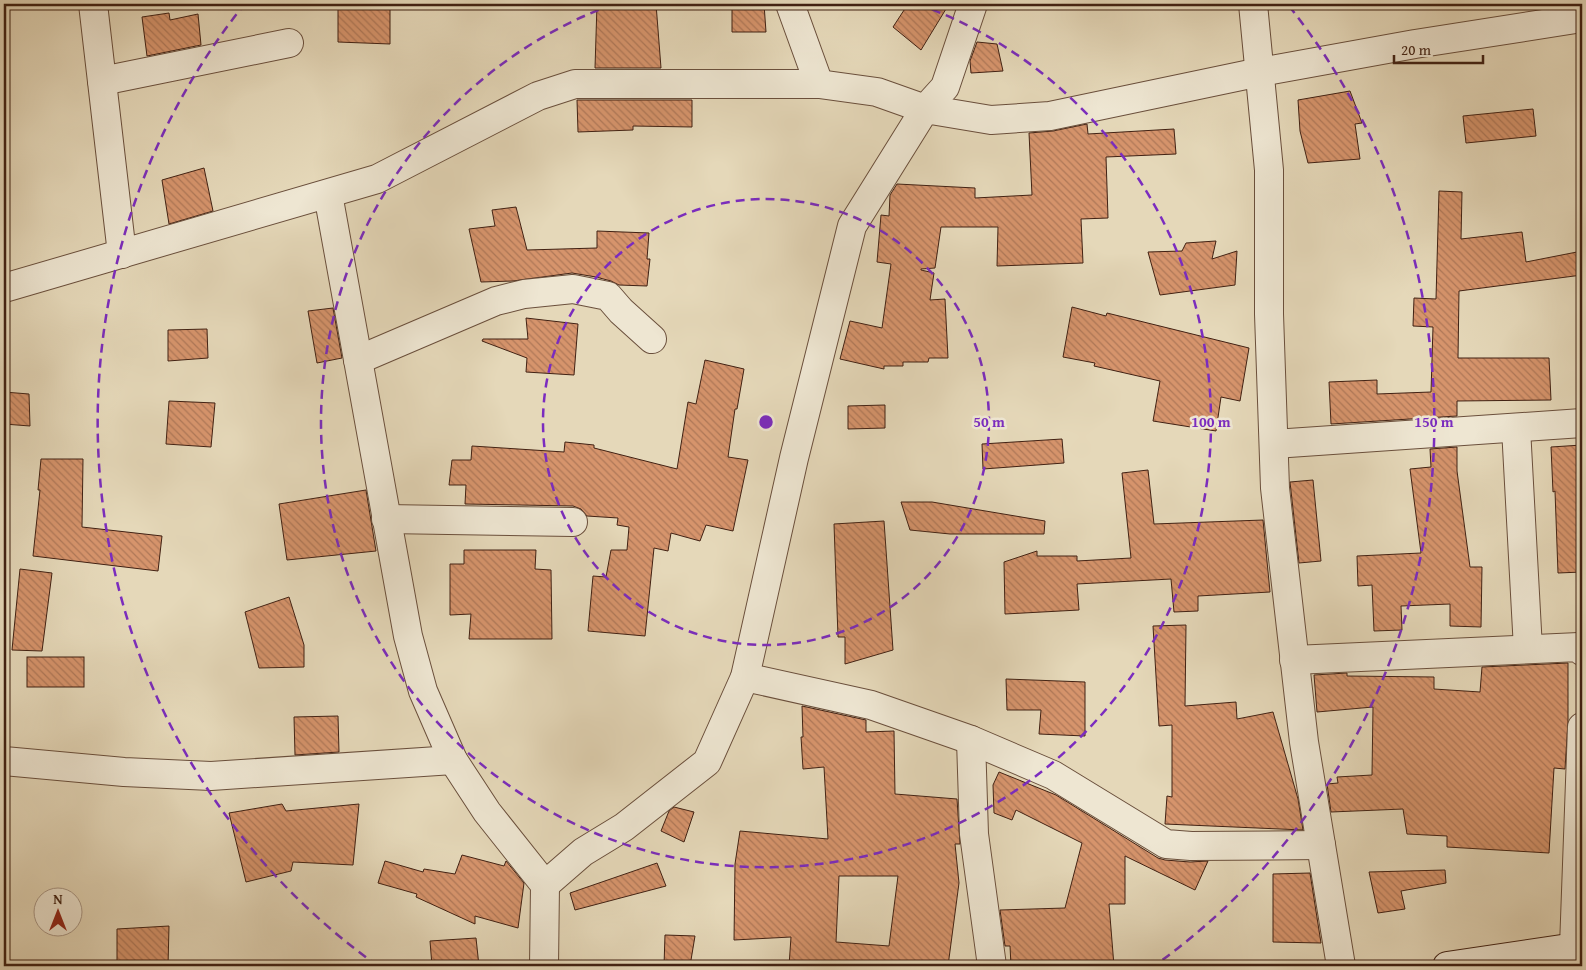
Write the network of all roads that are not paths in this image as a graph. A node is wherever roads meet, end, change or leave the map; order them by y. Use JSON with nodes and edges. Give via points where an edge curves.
{"nodes":[{"id":1,"x":93,"y":4,"type":"edge"},
{"id":2,"x":790,"y":4,"type":"edge"},
{"id":3,"x":973,"y":4,"type":"edge"},
{"id":4,"x":1253,"y":4,"type":"edge"},
{"id":5,"x":1582,"y":18,"type":"edge"},
{"id":6,"x":288,"y":43,"type":"dead end"},
{"id":7,"x":1260,"y":72,"type":"junction"},
{"id":8,"x":102,"y":81,"type":"junction"},
{"id":9,"x":819,"y":84,"type":"junction"},
{"id":10,"x":924,"y":109,"type":"junction"},
{"id":11,"x":328,"y":194,"type":"junction"},
{"id":12,"x":122,"y":254,"type":"junction"},
{"id":13,"x":4,"y":288,"type":"edge"},
{"id":14,"x":652,"y":339,"type":"dead end"},
{"id":15,"x":358,"y":360,"type":"junction"},
{"id":16,"x":1582,"y":423,"type":"edge"},
{"id":17,"x":1516,"y":428,"type":"junction"},
{"id":18,"x":1274,"y":444,"type":"junction"},
{"id":19,"x":386,"y":519,"type":"junction"},
{"id":20,"x":573,"y":522,"type":"dead end"},
{"id":21,"x":1528,"y":648,"type":"junction"},
{"id":22,"x":1582,"y":651,"type":"edge"},
{"id":23,"x":1294,"y":660,"type":"junction"},
{"id":24,"x":746,"y":677,"type":"junction"},
{"id":25,"x":1582,"y":727,"type":"edge"},
{"id":26,"x":972,"y":740,"type":"junction"},
{"id":27,"x":453,"y":760,"type":"junction"},
{"id":28,"x":4,"y":761,"type":"edge"},
{"id":29,"x":1321,"y":844,"type":"junction"},
{"id":30,"x":545,"y":885,"type":"junction"},
{"id":31,"x":1578,"y":947,"type":"edge"},
{"id":32,"x":544,"y":966,"type":"edge"},
{"id":33,"x":992,"y":966,"type":"edge"},
{"id":34,"x":1341,"y":966,"type":"edge"},
{"id":35,"x":1446,"y":966,"type":"edge"}],
"edges":[{"from":1,"to":8,"type":"street"},
{"from":2,"to":9,"type":"street"},
{"from":3,"to":10,"type":"street","via":[[945,87]]},
{"from":4,"to":7,"type":"street"},
{"from":5,"to":7,"type":"street"},
{"from":6,"to":8,"type":"street"},
{"from":7,"to":10,"type":"street","via":[[1050,116],[990,120]]},
{"from":7,"to":18,"type":"street","via":[[1269,170],[1269,314]]},
{"from":8,"to":12,"type":"street"},
{"from":9,"to":10,"type":"street","via":[[877,92]]},
{"from":9,"to":11,"type":"street","via":[[575,84],[538,96],[377,179]]},
{"from":10,"to":24,"type":"street","via":[[852,226],[794,458]]},
{"from":11,"to":12,"type":"street"},
{"from":11,"to":15,"type":"street"},
{"from":12,"to":13,"type":"street"},
{"from":14,"to":15,"type":"street","via":[[608,296],[573,289],[524,294],[496,302]]},
{"from":15,"to":19,"type":"street"},
{"from":16,"to":17,"type":"street"},
{"from":17,"to":18,"type":"street"},
{"from":17,"to":21,"type":"street"},
{"from":18,"to":23,"type":"street","via":[[1275,488]]},
{"from":19,"to":20,"type":"street"},
{"from":19,"to":27,"type":"street","via":[[408,636],[423,691]]},
{"from":21,"to":22,"type":"street","via":[[1579,647]]},
{"from":21,"to":23,"type":"street"},
{"from":23,"to":29,"type":"street"},
{"from":24,"to":26,"type":"street","via":[[871,705]]},
{"from":24,"to":30,"type":"street","via":[[707,762],[624,827],[583,852]]},
{"from":25,"to":31,"type":"street"},
{"from":26,"to":29,"type":"street","via":[[1053,775],[1166,844]]},
{"from":26,"to":33,"type":"street","via":[[974,834]]},
{"from":27,"to":28,"type":"street","via":[[211,776]]},
{"from":27,"to":30,"type":"street","via":[[487,812]]},
{"from":29,"to":34,"type":"street"},
{"from":30,"to":32,"type":"street"},
{"from":31,"to":35,"type":"street"}]}
